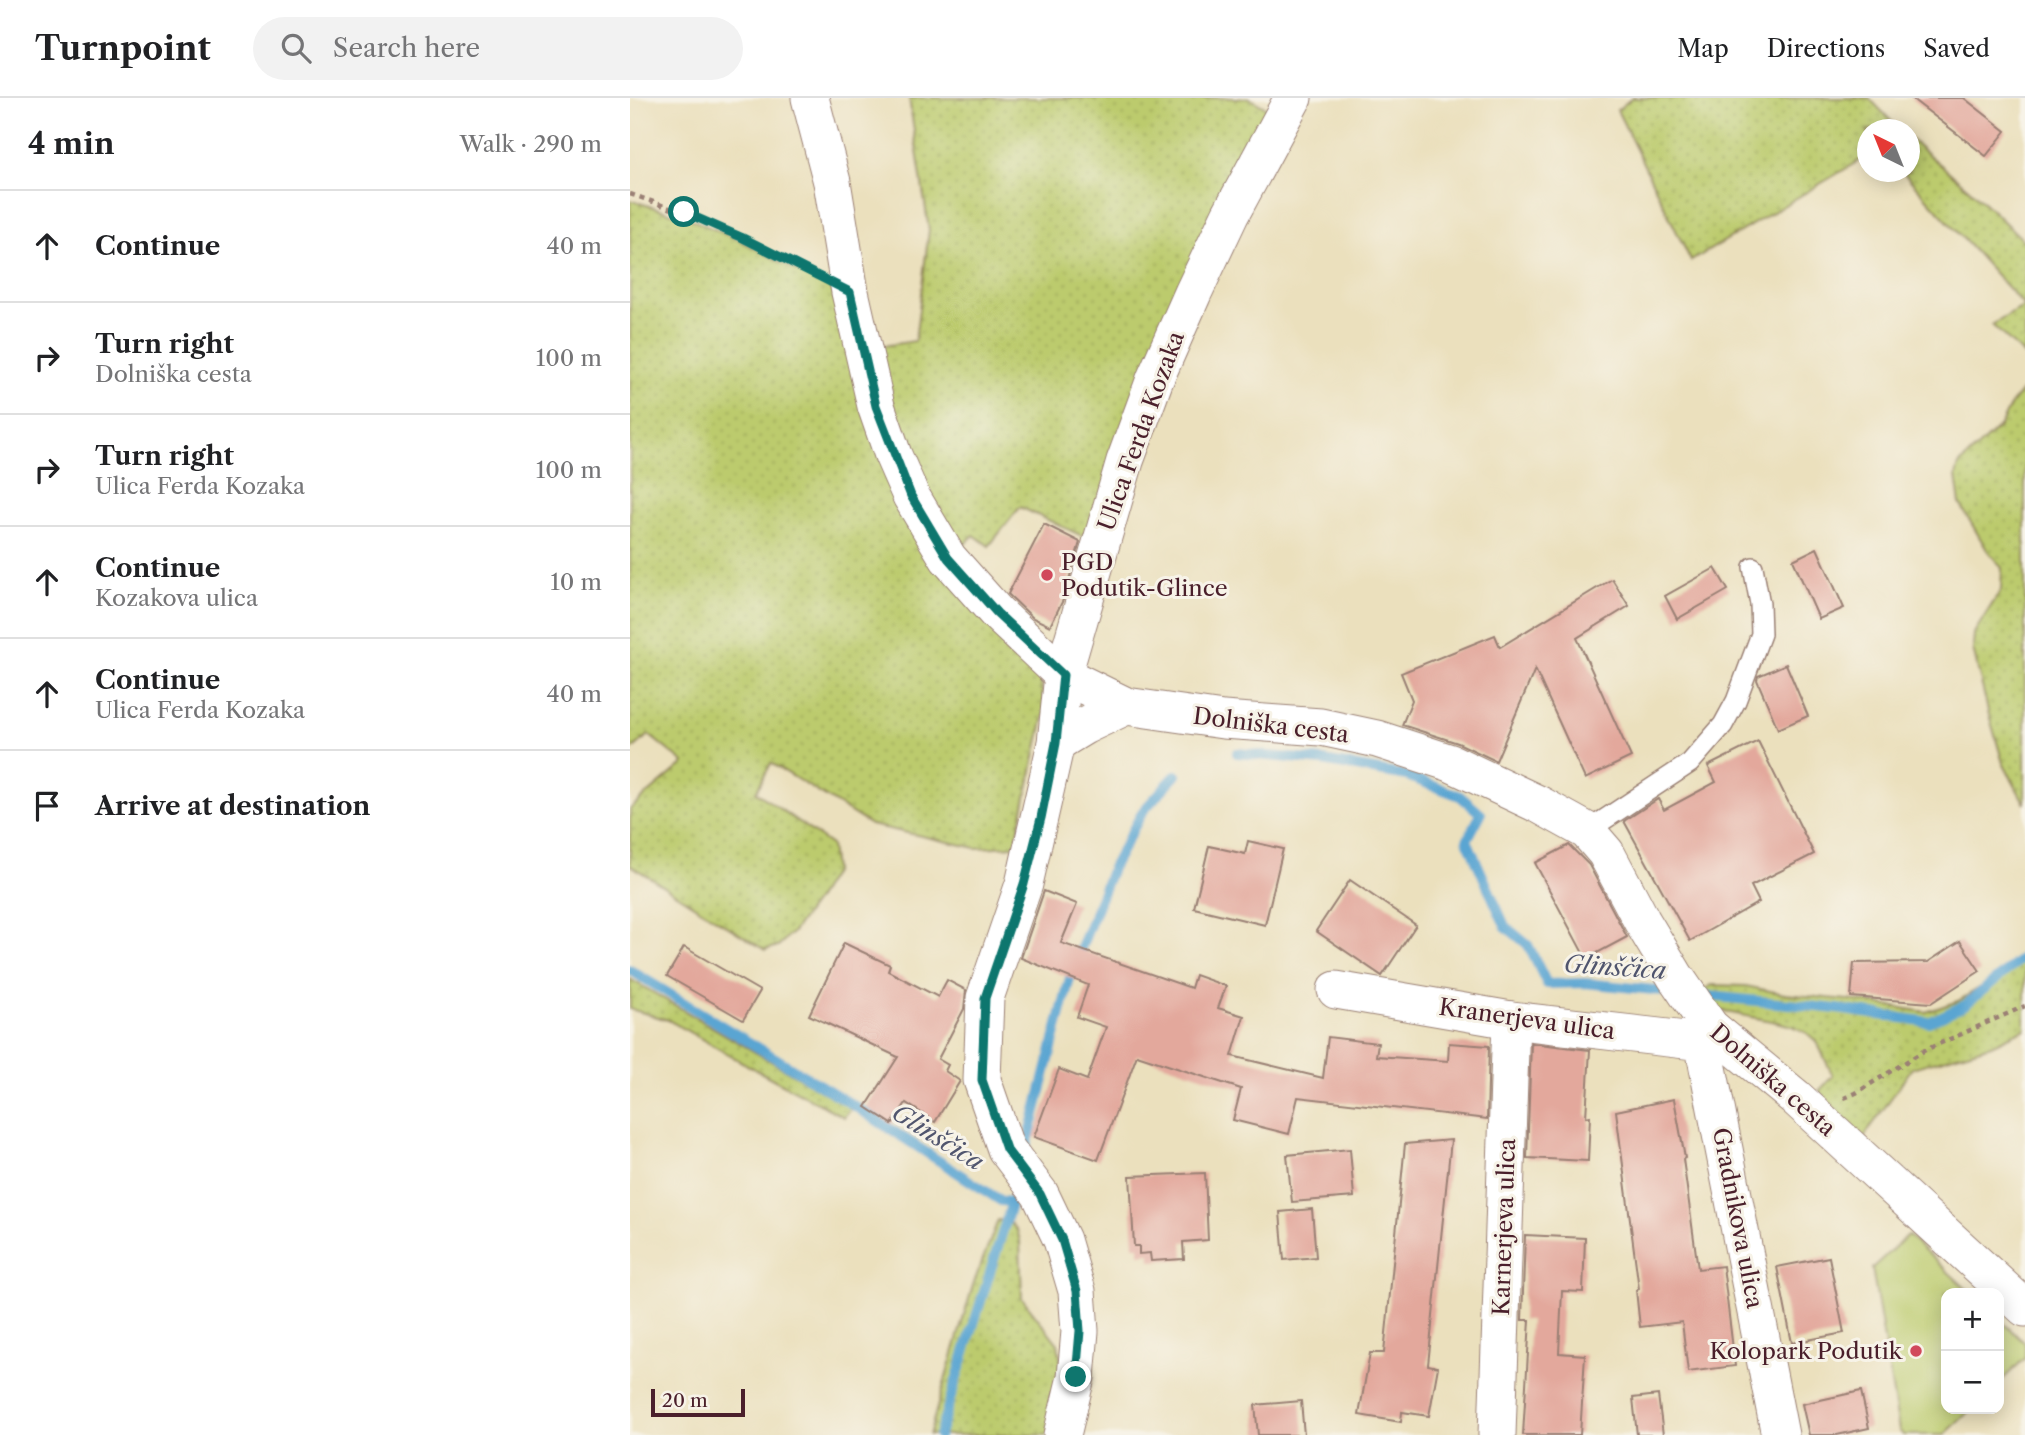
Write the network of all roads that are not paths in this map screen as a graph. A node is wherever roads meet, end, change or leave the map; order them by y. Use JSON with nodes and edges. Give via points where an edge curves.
{"nodes":[{"id":1,"x":810,"y":98,"type":"edge"},
{"id":2,"x":1293,"y":98,"type":"edge"},
{"id":3,"x":1753,"y":567,"type":"dead end"},
{"id":4,"x":1063,"y":675,"type":"junction"},
{"id":5,"x":1126,"y":706,"type":"junction"},
{"id":6,"x":1056,"y":743,"type":"junction"},
{"id":7,"x":1587,"y":831,"type":"junction"},
{"id":8,"x":1336,"y":990,"type":"dead end"},
{"id":9,"x":1511,"y":1020,"type":"junction"},
{"id":10,"x":1703,"y":1026,"type":"junction"},
{"id":11,"x":2025,"y":1308,"type":"edge"},
{"id":12,"x":1062,"y":1435,"type":"edge"},
{"id":13,"x":1497,"y":1435,"type":"edge"},
{"id":14,"x":1780,"y":1435,"type":"edge"}],
"edges":[{"from":1,"to":4,"type":"street","name":"Dolniška cesta","via":[[832,182],[850,292],[876,406],[911,496],[948,558],[997,613]]},
{"from":2,"to":4,"type":"street","name":"Ulica Ferda Kozaka","via":[[1230,215],[1155,379],[1125,461]]},
{"from":3,"to":7,"type":"lane","via":[[1761,634],[1723,725],[1690,763]]},
{"from":4,"to":5,"type":"street","name":"Dolniška cesta"},
{"from":4,"to":6,"type":"street","name":"Ulica Ferda Kozaka"},
{"from":5,"to":6,"type":"street"},
{"from":5,"to":7,"type":"street","name":"Dolniška cesta","via":[[1223,720],[1321,727],[1377,739],[1451,763]]},
{"from":6,"to":12,"type":"street","name":"Ulica Ferda Kozaka","via":[[1024,884],[985,998],[982,1080],[1006,1149],[1040,1194],[1062,1240],[1077,1291],[1076,1377]]},
{"from":7,"to":10,"type":"street","name":"Dolniška cesta","via":[[1606,853]]},
{"from":8,"to":9,"type":"street","name":"Kranerjeva ulica"},
{"from":9,"to":10,"type":"street","name":"Kranerjeva ulica"},
{"from":9,"to":13,"type":"street","name":"Karnerjeva ulica"},
{"from":10,"to":11,"type":"street","name":"Dolniška cesta","via":[[1795,1097]]},
{"from":10,"to":14,"type":"street","name":"Gradnikova ulica"}]}
